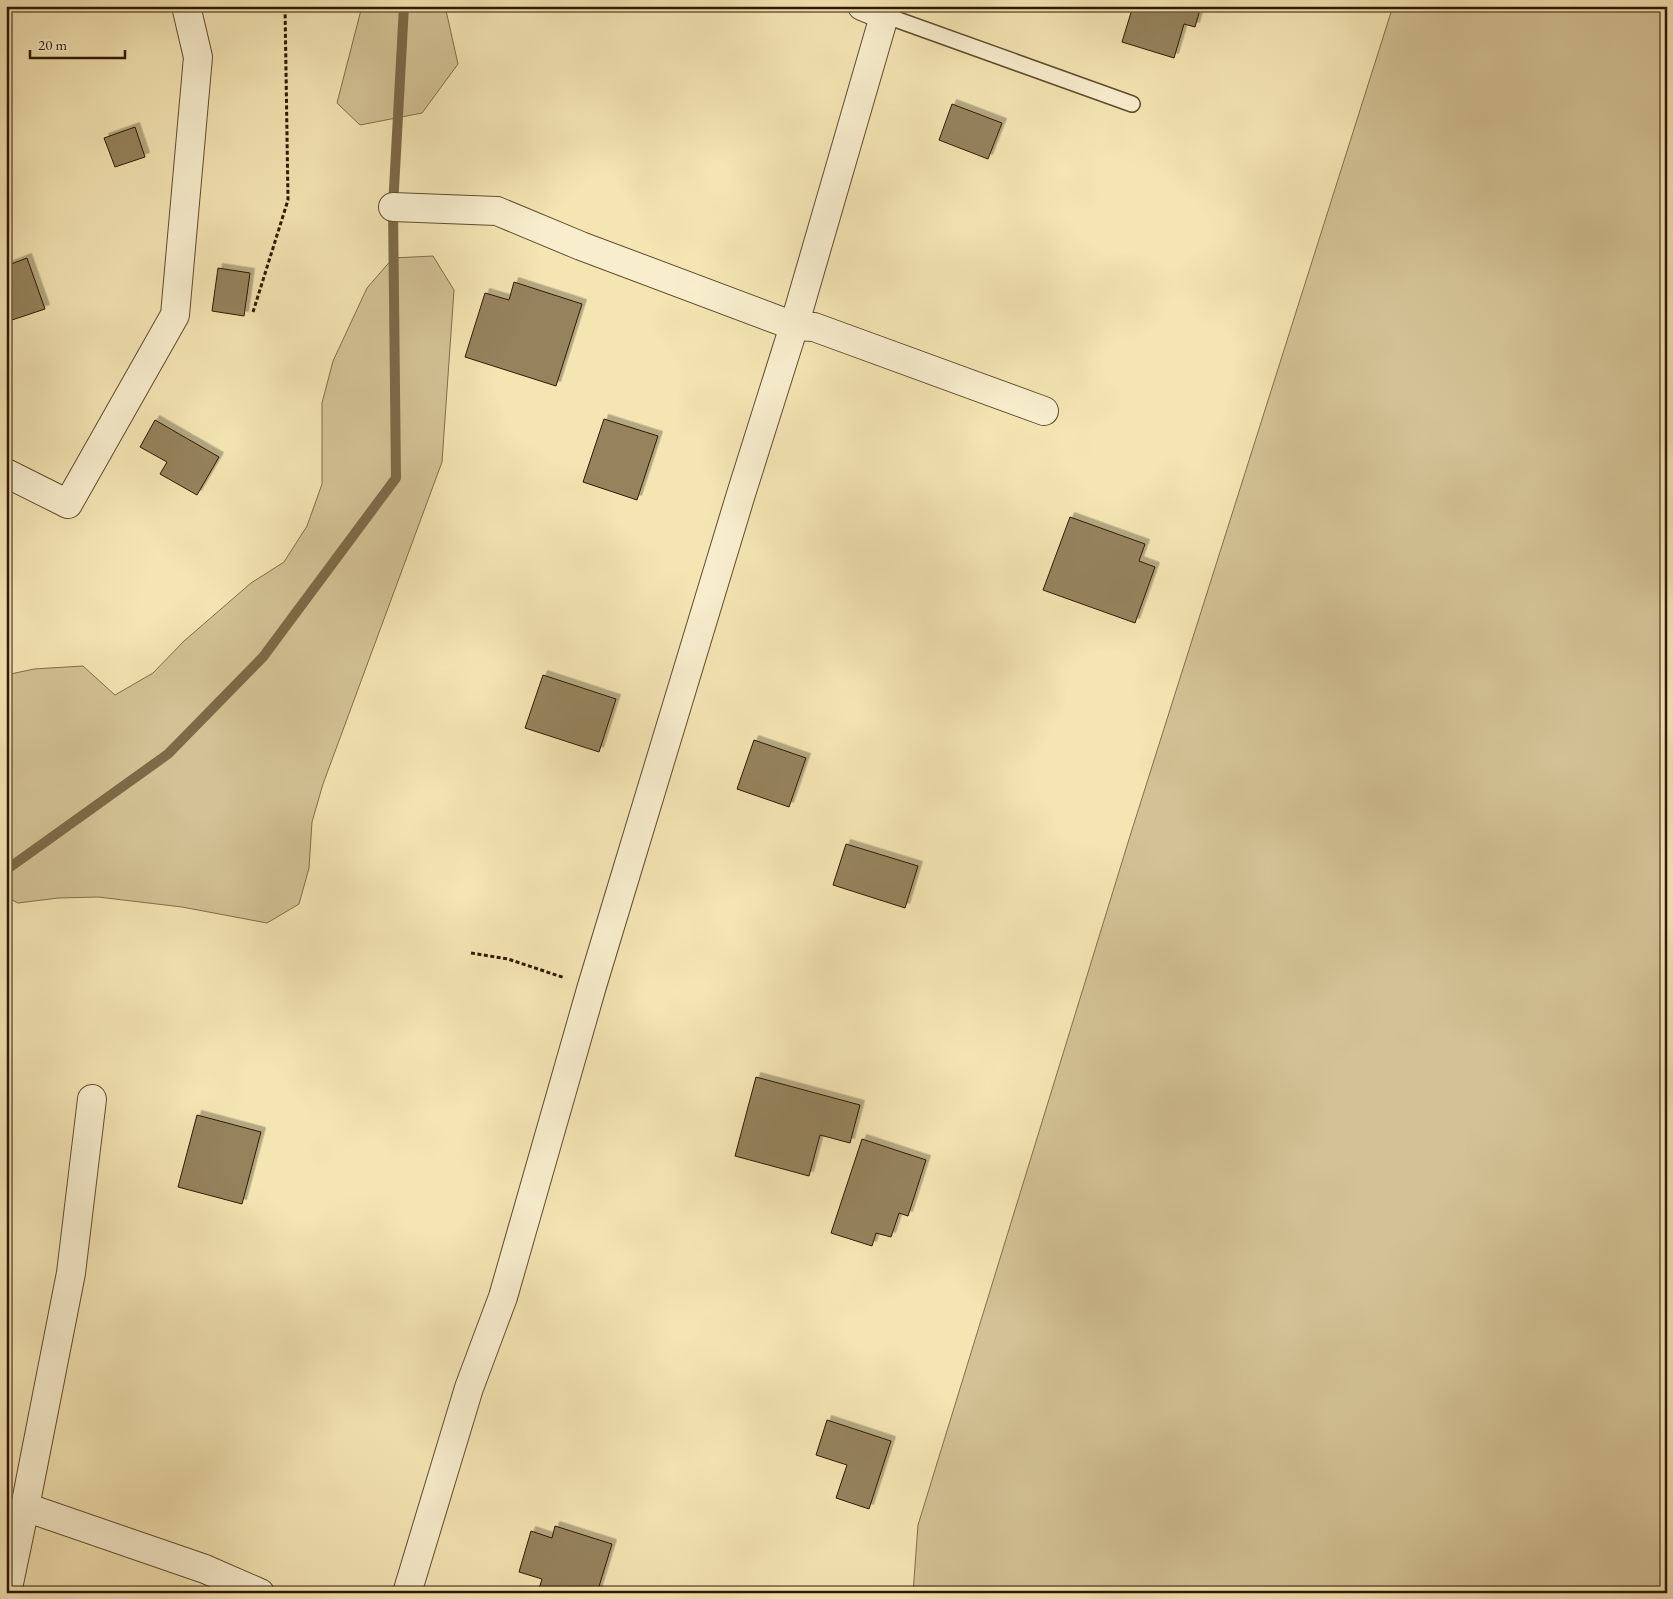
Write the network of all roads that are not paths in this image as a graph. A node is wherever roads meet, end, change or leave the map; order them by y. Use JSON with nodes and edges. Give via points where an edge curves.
{"nodes":[{"id":1,"x":186,"y":6,"type":"edge"},
{"id":2,"x":878,"y":9,"type":"edge"},
{"id":3,"x":1132,"y":104,"type":"dead end"},
{"id":4,"x":393,"y":207,"type":"dead end"},
{"id":5,"x":794,"y":326,"type":"junction"},
{"id":6,"x":1044,"y":411,"type":"dead end"},
{"id":7,"x":6,"y":473,"type":"edge"},
{"id":8,"x":92,"y":1099,"type":"dead end"},
{"id":9,"x":25,"y":1507,"type":"junction"},
{"id":10,"x":7,"y":1593,"type":"edge"},
{"id":11,"x":260,"y":1593,"type":"edge"},
{"id":12,"x":407,"y":1593,"type":"edge"}],
"edges":[{"from":1,"to":7,"type":"street","via":[[198,57],[175,315],[68,504]]},
{"from":2,"to":3,"type":"lane"},
{"from":2,"to":5,"type":"street","via":[[874,52]]},
{"from":4,"to":5,"type":"street","via":[[497,211]]},
{"from":5,"to":6,"type":"street","via":[[814,327]]},
{"from":5,"to":12,"type":"street","via":[[592,986],[503,1297],[469,1388]]},
{"from":8,"to":9,"type":"street","via":[[71,1273]]},
{"from":9,"to":10,"type":"street"},
{"from":9,"to":11,"type":"street","via":[[204,1569]]}]}
